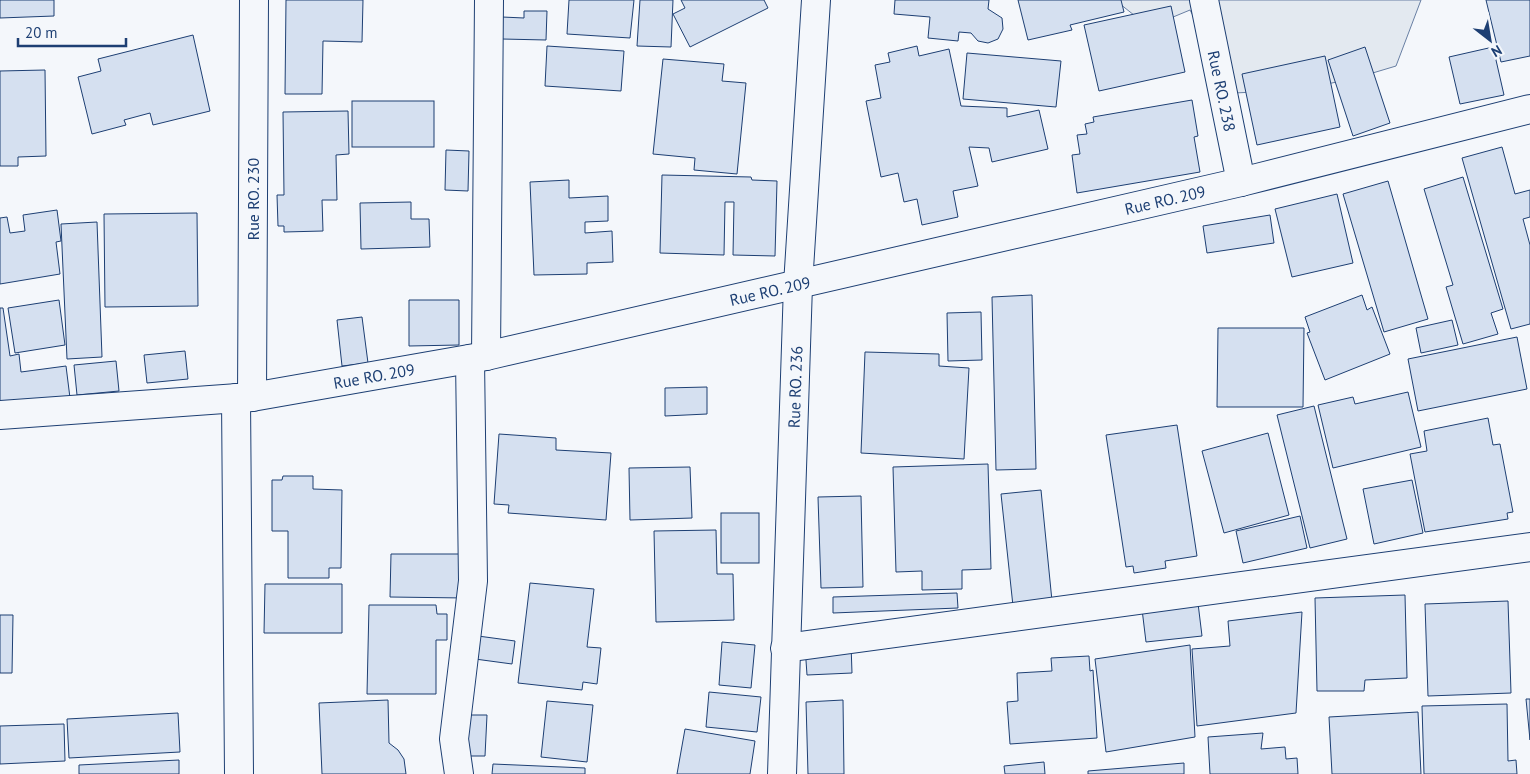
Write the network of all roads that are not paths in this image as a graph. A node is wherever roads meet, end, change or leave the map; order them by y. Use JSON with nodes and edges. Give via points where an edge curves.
{"nodes":[{"id":1,"x":254,"y":0,"type":"edge"},
{"id":2,"x":489,"y":0,"type":"edge"},
{"id":3,"x":816,"y":0,"type":"edge"},
{"id":4,"x":1204,"y":0,"type":"edge"},
{"id":5,"x":1530,"y":109,"type":"edge"},
{"id":6,"x":1241,"y":182,"type":"junction"},
{"id":7,"x":798,"y":285,"type":"junction"},
{"id":8,"x":478,"y":358,"type":"junction"},
{"id":9,"x":244,"y":398,"type":"junction"},
{"id":10,"x":0,"y":415,"type":"edge"},
{"id":11,"x":1530,"y":547,"type":"edge"},
{"id":12,"x":785,"y":648,"type":"junction"},
{"id":13,"x":239,"y":774,"type":"edge"},
{"id":14,"x":459,"y":774,"type":"edge"},
{"id":15,"x":782,"y":774,"type":"edge"}],
"edges":[{"from":1,"to":9,"type":"street","name":"Rue RO. 230"},
{"from":2,"to":8,"type":"street"},
{"from":3,"to":7,"type":"street","name":"Rue RO. 236"},
{"from":4,"to":6,"type":"street","name":"Rue RO. 238"},
{"from":5,"to":6,"type":"street","name":"Rue RO. 209"},
{"from":6,"to":7,"type":"street","name":"Rue RO. 209"},
{"from":7,"to":8,"type":"street","name":"Rue RO. 209"},
{"from":7,"to":12,"type":"street","name":"Rue RO. 236"},
{"from":8,"to":9,"type":"street","name":"Rue RO. 209"},
{"from":8,"to":14,"type":"street","via":[[473,581],[454,739]]},
{"from":9,"to":10,"type":"street","name":"Rue RO. 209"},
{"from":9,"to":13,"type":"street","name":"Rue RO. 230"},
{"from":11,"to":12,"type":"street"},
{"from":12,"to":15,"type":"street","name":"Rue RO. 236"}]}
